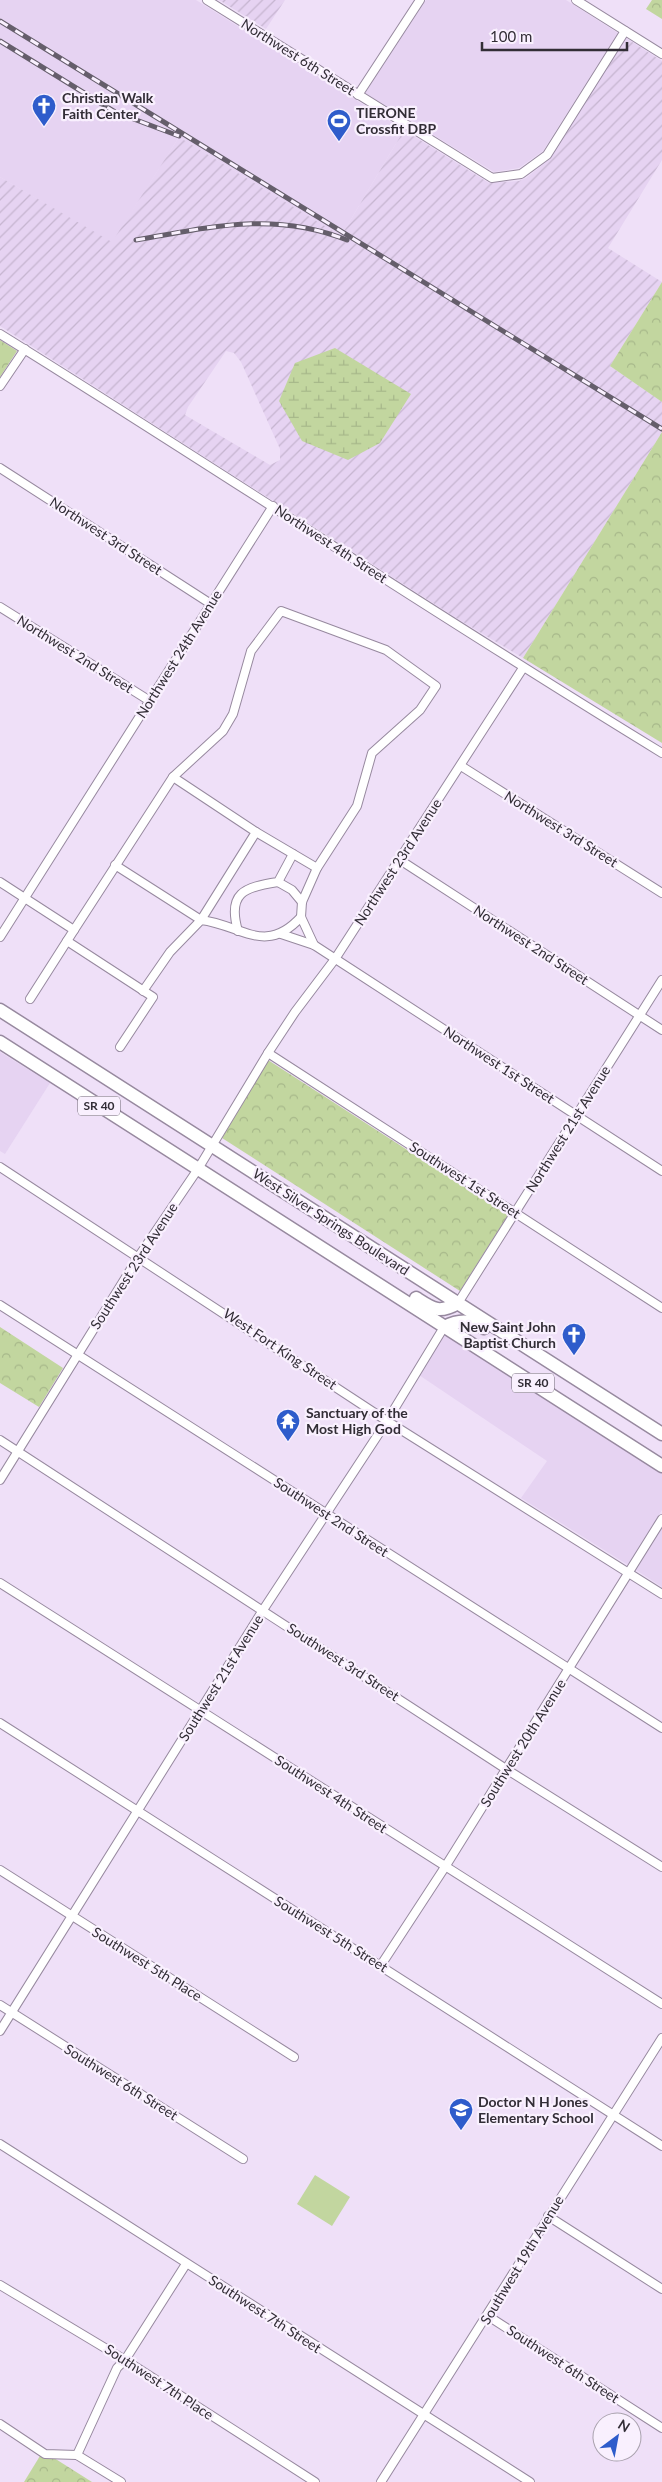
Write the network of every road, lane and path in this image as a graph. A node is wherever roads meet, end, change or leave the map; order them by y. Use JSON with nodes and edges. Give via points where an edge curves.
{"nodes":[{"id":1,"x":207,"y":0,"type":"edge"},
{"id":2,"x":420,"y":0,"type":"edge"},
{"id":3,"x":576,"y":0,"type":"edge"},
{"id":4,"x":625,"y":31,"type":"junction"},
{"id":5,"x":662,"y":54,"type":"edge"},
{"id":6,"x":358,"y":95,"type":"junction"},
{"id":7,"x":0,"y":334,"type":"edge"},
{"id":8,"x":24,"y":349,"type":"junction"},
{"id":9,"x":0,"y":386,"type":"edge"},
{"id":10,"x":0,"y":468,"type":"edge"},
{"id":11,"x":273,"y":506,"type":"junction"},
{"id":12,"x":211,"y":604,"type":"junction"},
{"id":13,"x":0,"y":607,"type":"edge"},
{"id":14,"x":522,"y":668,"type":"junction"},
{"id":15,"x":150,"y":701,"type":"junction"},
{"id":16,"x":662,"y":753,"type":"edge"},
{"id":17,"x":461,"y":766,"type":"junction"},
{"id":18,"x":173,"y":777,"type":"junction"},
{"id":19,"x":256,"y":832,"type":"junction"},
{"id":20,"x":293,"y":854,"type":"junction"},
{"id":21,"x":400,"y":860,"type":"junction"},
{"id":22,"x":115,"y":865,"type":"junction"},
{"id":23,"x":317,"y":868,"type":"junction"},
{"id":24,"x":0,"y":882,"type":"edge"},
{"id":25,"x":278,"y":882,"type":"junction"},
{"id":26,"x":662,"y":893,"type":"edge"},
{"id":27,"x":25,"y":898,"type":"junction"},
{"id":28,"x":302,"y":902,"type":"junction"},
{"id":29,"x":301,"y":917,"type":"junction"},
{"id":30,"x":201,"y":920,"type":"junction"},
{"id":31,"x":74,"y":930,"type":"junction"},
{"id":32,"x":238,"y":931,"type":"junction"},
{"id":33,"x":280,"y":934,"type":"junction"},
{"id":34,"x":0,"y":937,"type":"edge"},
{"id":35,"x":67,"y":941,"type":"junction"},
{"id":36,"x":314,"y":945,"type":"junction"},
{"id":37,"x":335,"y":959,"type":"junction"},
{"id":38,"x":662,"y":980,"type":"edge"},
{"id":39,"x":143,"y":991,"type":"junction"},
{"id":40,"x":30,"y":1000,"type":"dead end"},
{"id":41,"x":0,"y":1010,"type":"edge"},
{"id":42,"x":640,"y":1015,"type":"junction"},
{"id":43,"x":6,"y":1017,"type":"edge"},
{"id":44,"x":662,"y":1030,"type":"edge"},
{"id":45,"x":0,"y":1042,"type":"edge"},
{"id":46,"x":120,"y":1048,"type":"dead end"},
{"id":47,"x":268,"y":1053,"type":"junction"},
{"id":48,"x":577,"y":1115,"type":"junction"},
{"id":49,"x":212,"y":1146,"type":"junction"},
{"id":50,"x":0,"y":1167,"type":"edge"},
{"id":51,"x":198,"y":1169,"type":"junction"},
{"id":52,"x":662,"y":1171,"type":"edge"},
{"id":53,"x":515,"y":1213,"type":"junction"},
{"id":54,"x":139,"y":1256,"type":"junction"},
{"id":55,"x":340,"y":1260,"type":"junction"},
{"id":56,"x":458,"y":1304,"type":"junction"},
{"id":57,"x":0,"y":1305,"type":"edge"},
{"id":58,"x":662,"y":1308,"type":"edge"},
{"id":59,"x":444,"y":1327,"type":"junction"},
{"id":60,"x":78,"y":1354,"type":"junction"},
{"id":61,"x":540,"y":1355,"type":"junction"},
{"id":62,"x":387,"y":1420,"type":"junction"},
{"id":63,"x":662,"y":1434,"type":"edge"},
{"id":64,"x":0,"y":1440,"type":"edge"},
{"id":65,"x":17,"y":1452,"type":"junction"},
{"id":66,"x":661,"y":1464,"type":"edge"},
{"id":67,"x":0,"y":1480,"type":"edge"},
{"id":68,"x":326,"y":1514,"type":"junction"},
{"id":69,"x":662,"y":1519,"type":"edge"},
{"id":70,"x":629,"y":1573,"type":"junction"},
{"id":71,"x":0,"y":1583,"type":"edge"},
{"id":72,"x":662,"y":1594,"type":"edge"},
{"id":73,"x":263,"y":1610,"type":"junction"},
{"id":74,"x":568,"y":1669,"type":"junction"},
{"id":75,"x":201,"y":1710,"type":"junction"},
{"id":76,"x":0,"y":1723,"type":"edge"},
{"id":77,"x":662,"y":1728,"type":"edge"},
{"id":78,"x":506,"y":1769,"type":"junction"},
{"id":79,"x":138,"y":1811,"type":"junction"},
{"id":80,"x":445,"y":1867,"type":"junction"},
{"id":81,"x":662,"y":1867,"type":"edge"},
{"id":82,"x":0,"y":1870,"type":"edge"},
{"id":83,"x":72,"y":1916,"type":"junction"},
{"id":84,"x":381,"y":1965,"type":"junction"},
{"id":85,"x":662,"y":2004,"type":"edge"},
{"id":86,"x":0,"y":2005,"type":"edge"},
{"id":87,"x":12,"y":2013,"type":"junction"},
{"id":88,"x":0,"y":2031,"type":"edge"},
{"id":89,"x":662,"y":2038,"type":"edge"},
{"id":90,"x":294,"y":2056,"type":"dead end"},
{"id":91,"x":612,"y":2115,"type":"junction"},
{"id":92,"x":0,"y":2144,"type":"edge"},
{"id":93,"x":662,"y":2146,"type":"edge"},
{"id":94,"x":242,"y":2159,"type":"dead end"},
{"id":95,"x":548,"y":2216,"type":"junction"},
{"id":96,"x":186,"y":2264,"type":"junction"},
{"id":97,"x":0,"y":2285,"type":"edge"},
{"id":98,"x":662,"y":2289,"type":"edge"},
{"id":99,"x":488,"y":2316,"type":"junction"},
{"id":100,"x":125,"y":2360,"type":"junction"},
{"id":101,"x":423,"y":2415,"type":"junction"},
{"id":102,"x":0,"y":2424,"type":"edge"},
{"id":103,"x":662,"y":2428,"type":"edge"},
{"id":104,"x":77,"y":2455,"type":"junction"},
{"id":105,"x":121,"y":2482,"type":"edge"},
{"id":106,"x":315,"y":2482,"type":"edge"},
{"id":107,"x":381,"y":2482,"type":"edge"},
{"id":108,"x":530,"y":2482,"type":"edge"}],
"edges":[{"from":1,"to":6,"type":"street","name":"Northwest 6th Street"},
{"from":2,"to":6,"type":"street"},
{"from":3,"to":4,"type":"street"},
{"from":4,"to":5,"type":"street"},
{"from":4,"to":6,"type":"street","name":"Northwest 6th Street","via":[[547,155],[521,174],[492,178]]},
{"from":7,"to":8,"type":"street","name":"Northwest 4th Street"},
{"from":8,"to":9,"type":"street"},
{"from":8,"to":11,"type":"street","name":"Northwest 4th Street"},
{"from":10,"to":12,"type":"street","name":"Northwest 3rd Street"},
{"from":11,"to":12,"type":"street","name":"Northwest 24th Avenue"},
{"from":11,"to":14,"type":"street","name":"Northwest 4th Street"},
{"from":12,"to":15,"type":"street","name":"Northwest 24th Avenue"},
{"from":13,"to":15,"type":"street","name":"Northwest 2nd Street"},
{"from":14,"to":16,"type":"street","name":"Northwest 4th Street"},
{"from":14,"to":17,"type":"street","name":"Northwest 23rd Avenue"},
{"from":15,"to":27,"type":"street","name":"Northwest 24th Avenue"},
{"from":17,"to":21,"type":"street","name":"Northwest 23rd Avenue"},
{"from":17,"to":26,"type":"street","name":"Northwest 3rd Street"},
{"from":18,"to":19,"type":"street"},
{"from":18,"to":22,"type":"street"},
{"from":18,"to":23,"type":"street","via":[[223,731],[233,714],[251,651],[281,611],[386,650],[436,686],[420,710],[372,753],[357,806]]},
{"from":19,"to":20,"type":"street"},
{"from":19,"to":30,"type":"street"},
{"from":20,"to":23,"type":"street"},
{"from":20,"to":25,"type":"street"},
{"from":21,"to":37,"type":"street","name":"Northwest 23rd Avenue"},
{"from":21,"to":42,"type":"street","name":"Northwest 2nd Street"},
{"from":22,"to":30,"type":"street"},
{"from":22,"to":31,"type":"street"},
{"from":23,"to":28,"type":"street"},
{"from":24,"to":27,"type":"street"},
{"from":25,"to":28,"type":"street","via":[[292,890]]},
{"from":25,"to":32,"type":"street","via":[[246,889],[238,897],[234,907]]},
{"from":27,"to":31,"type":"street"},
{"from":27,"to":34,"type":"street","name":"Northwest 24th Avenue"},
{"from":28,"to":29,"type":"street"},
{"from":29,"to":33,"type":"street"},
{"from":29,"to":36,"type":"street"},
{"from":30,"to":32,"type":"street"},
{"from":30,"to":39,"type":"street","via":[[170,952]]},
{"from":31,"to":35,"type":"street"},
{"from":32,"to":33,"type":"street","via":[[260,937]]},
{"from":33,"to":36,"type":"street","name":"Northwest 1st Street"},
{"from":35,"to":39,"type":"street"},
{"from":35,"to":40,"type":"street"},
{"from":36,"to":37,"type":"street","name":"Northwest 1st Street"},
{"from":37,"to":47,"type":"street","name":"Northwest 23rd Avenue"},
{"from":37,"to":48,"type":"street","name":"Northwest 1st Street"},
{"from":38,"to":42,"type":"street","name":"Northwest 21st Avenue"},
{"from":39,"to":46,"type":"street","via":[[153,997]]},
{"from":41,"to":43,"type":"main road","name":"West Silver Springs Boulevard","number":"SR 40"},
{"from":42,"to":44,"type":"street","name":"Northwest 2nd Street"},
{"from":42,"to":48,"type":"street","name":"Northwest 21st Avenue"},
{"from":43,"to":49,"type":"main road","name":"West Silver Springs Boulevard","number":"SR 40"},
{"from":45,"to":51,"type":"main road","name":"West Silver Springs Boulevard","number":"SR 40"},
{"from":47,"to":49,"type":"street","name":"Southwest 23rd Avenue"},
{"from":47,"to":53,"type":"street","name":"Southwest 1st Street"},
{"from":48,"to":52,"type":"street","name":"Northwest 1st Street"},
{"from":48,"to":53,"type":"street","name":"Northwest 21st Avenue"},
{"from":49,"to":51,"type":"street","name":"Southwest 23rd Avenue"},
{"from":49,"to":56,"type":"main road","name":"West Silver Springs Boulevard","number":"SR 40"},
{"from":50,"to":54,"type":"street","name":"West Fort King Street"},
{"from":51,"to":54,"type":"street","name":"Southwest 23rd Avenue"},
{"from":51,"to":55,"type":"main road","name":"West Silver Springs Boulevard","number":"SR 40"},
{"from":53,"to":56,"type":"street","name":"Northwest 21st Avenue"},
{"from":53,"to":58,"type":"street","name":"Southwest 1st Street"},
{"from":54,"to":60,"type":"street","name":"Southwest 23rd Avenue"},
{"from":54,"to":62,"type":"street","name":"West Fort King Street"},
{"from":55,"to":56,"type":"main road","via":[[354,1259],[430,1307],[446,1310]]},
{"from":55,"to":59,"type":"main road","name":"West Silver Springs Boulevard","number":"SR 40"},
{"from":56,"to":61,"type":"main road","name":"West Silver Springs Boulevard","number":"SR 40"},
{"from":57,"to":60,"type":"street","name":"Southwest 2nd Street"},
{"from":59,"to":61,"type":"main road","via":[[465,1320],[477,1323],[531,1358]]},
{"from":59,"to":62,"type":"street","name":"Southwest 21st Avenue"},
{"from":59,"to":66,"type":"main road","name":"West Silver Springs Boulevard","number":"SR 40"},
{"from":60,"to":65,"type":"street","name":"Southwest 23rd Avenue"},
{"from":60,"to":68,"type":"street","name":"Southwest 2nd Street"},
{"from":61,"to":63,"type":"main road","name":"West Silver Springs Boulevard","number":"SR 40"},
{"from":62,"to":68,"type":"street","name":"Southwest 21st Avenue"},
{"from":62,"to":70,"type":"street","name":"West Fort King Street"},
{"from":64,"to":65,"type":"street","name":"Southwest 3rd Street"},
{"from":65,"to":67,"type":"street","name":"Southwest 23rd Avenue"},
{"from":65,"to":73,"type":"street","name":"Southwest 3rd Street"},
{"from":68,"to":73,"type":"street","name":"Southwest 21st Avenue"},
{"from":68,"to":74,"type":"street","name":"Southwest 2nd Street"},
{"from":69,"to":70,"type":"street","name":"Southwest 20th Avenue"},
{"from":70,"to":72,"type":"street","name":"West Fort King Street"},
{"from":70,"to":74,"type":"street","name":"Southwest 20th Avenue"},
{"from":71,"to":75,"type":"street","name":"Southwest 4th Street"},
{"from":73,"to":75,"type":"street","name":"Southwest 21st Avenue"},
{"from":73,"to":78,"type":"street","name":"Southwest 3rd Street"},
{"from":74,"to":77,"type":"street","name":"Southwest 2nd Street"},
{"from":74,"to":78,"type":"street","name":"Southwest 20th Avenue"},
{"from":75,"to":79,"type":"street","name":"Southwest 21st Avenue"},
{"from":75,"to":80,"type":"street","name":"Southwest 4th Street"},
{"from":76,"to":79,"type":"street","name":"Southwest 5th Street"},
{"from":78,"to":80,"type":"street","name":"Southwest 20th Avenue"},
{"from":78,"to":81,"type":"street","name":"Southwest 3rd Street"},
{"from":79,"to":83,"type":"street","name":"Southwest 21st Avenue"},
{"from":79,"to":84,"type":"street","name":"Southwest 5th Street"},
{"from":80,"to":84,"type":"street","name":"Southwest 20th Avenue"},
{"from":80,"to":85,"type":"street","name":"Southwest 4th Street"},
{"from":82,"to":83,"type":"street","name":"Southwest 5th Place"},
{"from":83,"to":87,"type":"street","name":"Southwest 21st Avenue"},
{"from":83,"to":90,"type":"street","name":"Southwest 5th Place"},
{"from":84,"to":91,"type":"street","name":"Southwest 5th Street"},
{"from":86,"to":87,"type":"street","name":"Southwest 6th Street"},
{"from":87,"to":88,"type":"street","name":"Southwest 21st Avenue"},
{"from":87,"to":94,"type":"street","name":"Southwest 6th Street"},
{"from":89,"to":91,"type":"street","name":"Southwest 19th Avenue"},
{"from":91,"to":93,"type":"street","name":"Southwest 5th Street"},
{"from":91,"to":95,"type":"street","name":"Southwest 19th Avenue"},
{"from":92,"to":96,"type":"street","name":"Southwest 7th Street"},
{"from":95,"to":98,"type":"street"},
{"from":95,"to":99,"type":"street","name":"Southwest 19th Avenue"},
{"from":96,"to":100,"type":"street"},
{"from":96,"to":101,"type":"street","name":"Southwest 7th Street"},
{"from":97,"to":100,"type":"street","name":"Southwest 7th Place"},
{"from":99,"to":101,"type":"street","name":"Southwest 19th Avenue"},
{"from":99,"to":103,"type":"street","name":"Southwest 6th Street"},
{"from":100,"to":104,"type":"street","via":[[117,2368]]},
{"from":100,"to":106,"type":"street","name":"Southwest 7th Place"},
{"from":101,"to":107,"type":"street","name":"Southwest 19th Avenue"},
{"from":101,"to":108,"type":"street","name":"Southwest 7th Street"},
{"from":102,"to":104,"type":"street","via":[[45,2454]]},
{"from":104,"to":105,"type":"street"}]}
